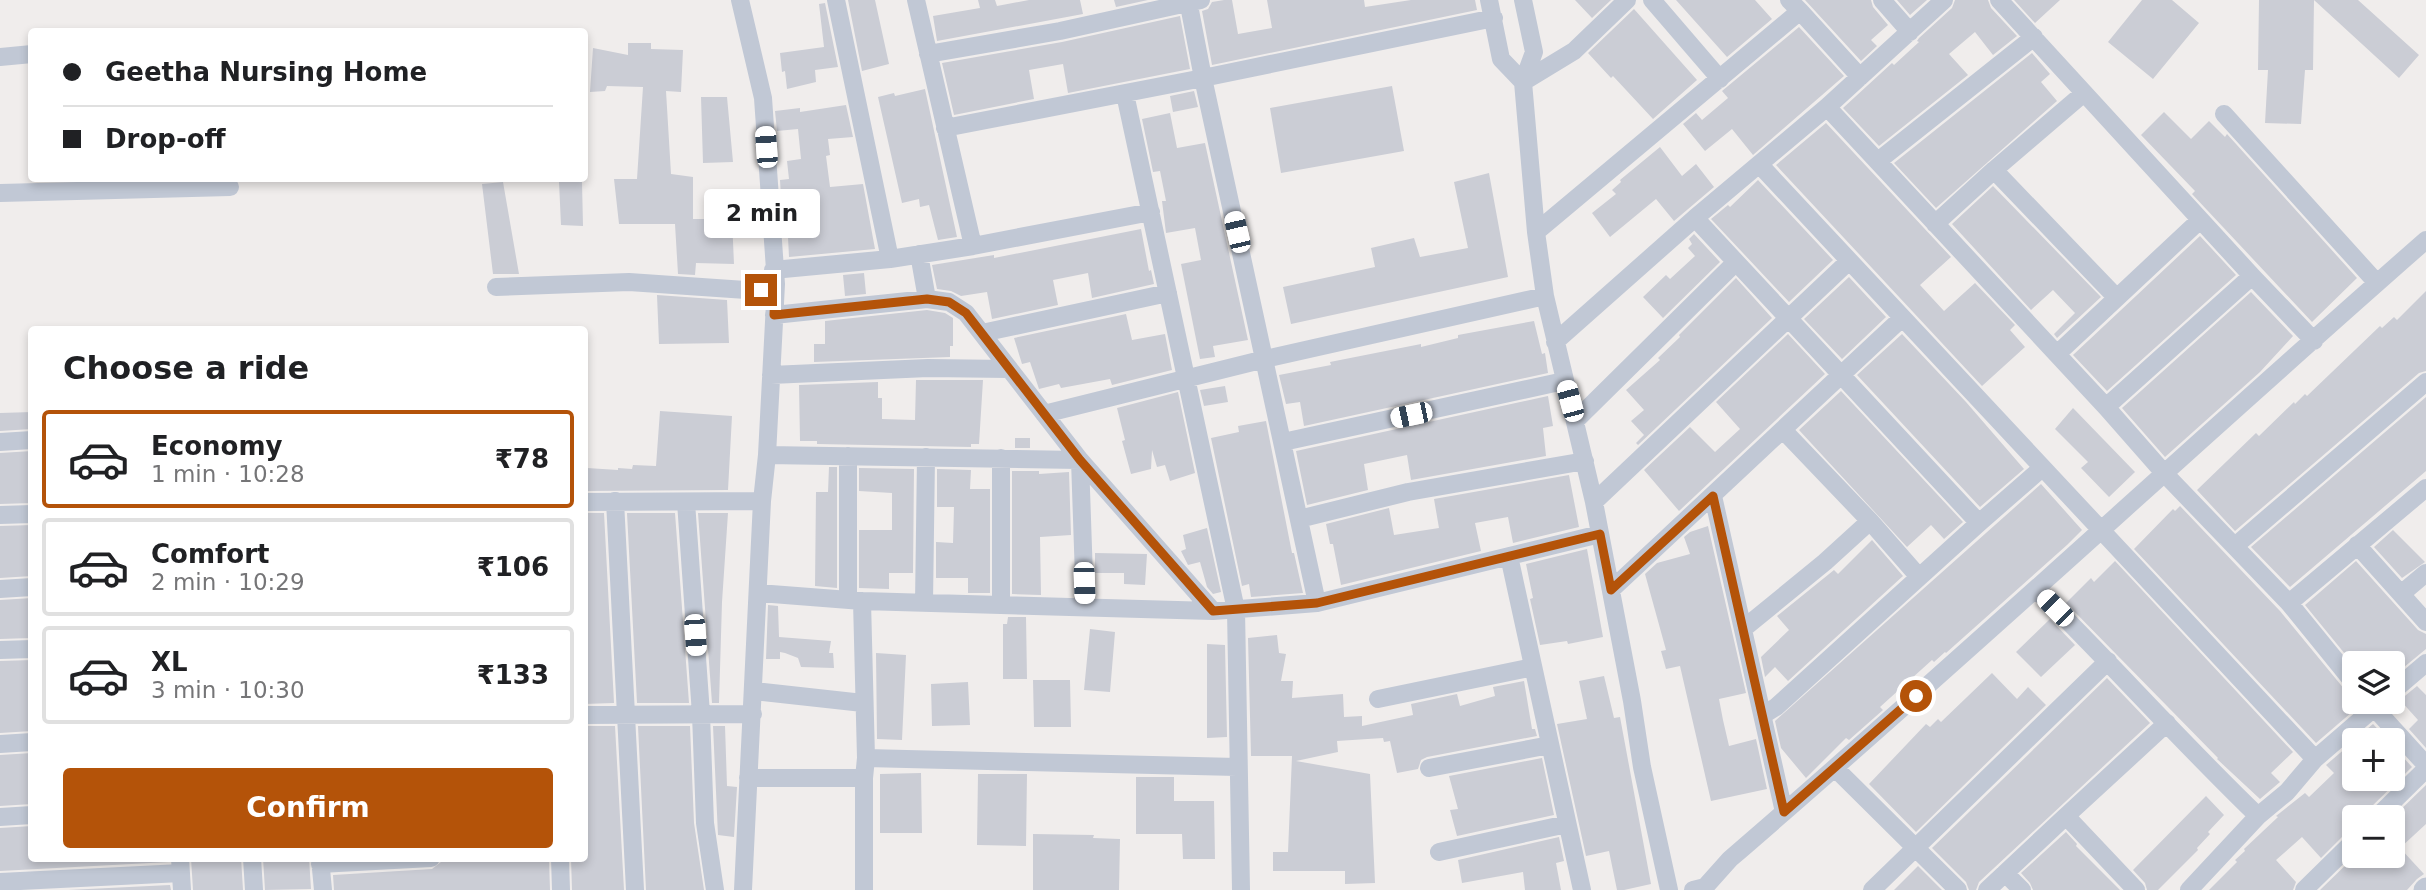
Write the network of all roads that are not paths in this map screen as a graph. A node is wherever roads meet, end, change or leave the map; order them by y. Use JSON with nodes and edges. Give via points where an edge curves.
{"nodes":[{"id":1,"x":740,"y":0,"type":"edge"},
{"id":2,"x":836,"y":0,"type":"edge"},
{"id":3,"x":916,"y":0,"type":"edge"},
{"id":4,"x":1523,"y":0,"type":"edge"},
{"id":5,"x":1627,"y":0,"type":"edge"},
{"id":6,"x":1652,"y":0,"type":"edge"},
{"id":7,"x":1882,"y":0,"type":"edge"},
{"id":8,"x":1944,"y":0,"type":"edge"},
{"id":9,"x":1999,"y":0,"type":"edge"},
{"id":10,"x":1193,"y":1,"type":"edge"},
{"id":11,"x":1794,"y":6,"type":"edge"},
{"id":12,"x":1491,"y":9,"type":"edge"},
{"id":13,"x":1910,"y":32,"type":"junction"},
{"id":14,"x":2034,"y":37,"type":"junction"},
{"id":15,"x":28,"y":54,"type":"edge"},
{"id":16,"x":928,"y":54,"type":"junction"},
{"id":17,"x":0,"y":57,"type":"edge"},
{"id":18,"x":1860,"y":77,"type":"junction"},
{"id":19,"x":1203,"y":78,"type":"junction"},
{"id":20,"x":1720,"y":79,"type":"junction"},
{"id":21,"x":1523,"y":82,"type":"junction"},
{"id":22,"x":2084,"y":93,"type":"junction"},
{"id":23,"x":1125,"y":94,"type":"junction"},
{"id":24,"x":1827,"y":107,"type":"junction"},
{"id":25,"x":2224,"y":114,"type":"dead end"},
{"id":26,"x":946,"y":128,"type":"junction"},
{"id":27,"x":1878,"y":161,"type":"junction"},
{"id":28,"x":1759,"y":164,"type":"junction"},
{"id":29,"x":1994,"y":170,"type":"junction"},
{"id":30,"x":230,"y":187,"type":"dead end"},
{"id":31,"x":0,"y":193,"type":"edge"},
{"id":32,"x":1151,"y":212,"type":"junction"},
{"id":33,"x":1695,"y":218,"type":"junction"},
{"id":34,"x":2200,"y":219,"type":"junction"},
{"id":35,"x":1936,"y":224,"type":"junction"},
{"id":36,"x":1536,"y":232,"type":"junction"},
{"id":37,"x":973,"y":246,"type":"junction"},
{"id":38,"x":2419,"y":246,"type":"edge"},
{"id":39,"x":919,"y":254,"type":"junction"},
{"id":40,"x":890,"y":259,"type":"junction"},
{"id":41,"x":1849,"y":261,"type":"junction"},
{"id":42,"x":1736,"y":262,"type":"junction"},
{"id":43,"x":2426,"y":266,"type":"edge"},
{"id":44,"x":773,"y":270,"type":"junction"},
{"id":45,"x":2252,"y":276,"type":"junction"},
{"id":46,"x":2378,"y":283,"type":"junction"},
{"id":47,"x":496,"y":287,"type":"dead end"},
{"id":48,"x":775,"y":292,"type":"junction"},
{"id":49,"x":1168,"y":293,"type":"junction"},
{"id":50,"x":1545,"y":296,"type":"junction"},
{"id":51,"x":2116,"y":297,"type":"junction"},
{"id":52,"x":927,"y":299,"type":"junction"},
{"id":53,"x":774,"y":315,"type":"junction"},
{"id":54,"x":1902,"y":318,"type":"junction"},
{"id":55,"x":1789,"y":319,"type":"junction"},
{"id":56,"x":982,"y":333,"type":"junction"},
{"id":57,"x":2314,"y":341,"type":"junction"},
{"id":58,"x":1555,"y":342,"type":"junction"},
{"id":59,"x":2057,"y":354,"type":"junction"},
{"id":60,"x":1265,"y":359,"type":"junction"},
{"id":61,"x":1009,"y":369,"type":"junction"},
{"id":62,"x":771,"y":375,"type":"junction"},
{"id":63,"x":1841,"y":375,"type":"junction"},
{"id":64,"x":1186,"y":378,"type":"junction"},
{"id":65,"x":1564,"y":381,"type":"junction"},
{"id":66,"x":2426,"y":382,"type":"edge"},
{"id":67,"x":2106,"y":407,"type":"junction"},
{"id":68,"x":1044,"y":414,"type":"junction"},
{"id":69,"x":1575,"y":421,"type":"junction"},
{"id":70,"x":1783,"y":430,"type":"junction"},
{"id":71,"x":28,"y":440,"type":"edge"},
{"id":72,"x":0,"y":442,"type":"edge"},
{"id":73,"x":1283,"y":442,"type":"junction"},
{"id":74,"x":767,"y":455,"type":"junction"},
{"id":75,"x":848,"y":456,"type":"junction"},
{"id":76,"x":926,"y":457,"type":"junction"},
{"id":77,"x":1002,"y":458,"type":"junction"},
{"id":78,"x":1080,"y":460,"type":"junction"},
{"id":79,"x":1585,"y":461,"type":"junction"},
{"id":80,"x":2042,"y":468,"type":"junction"},
{"id":81,"x":2164,"y":473,"type":"junction"},
{"id":82,"x":2426,"y":488,"type":"edge"},
{"id":83,"x":1713,"y":496,"type":"junction"},
{"id":84,"x":615,"y":500,"type":"junction"},
{"id":85,"x":762,"y":501,"type":"junction"},
{"id":86,"x":588,"y":502,"type":"edge"},
{"id":87,"x":686,"y":502,"type":"junction"},
{"id":88,"x":1594,"y":502,"type":"junction"},
{"id":89,"x":28,"y":514,"type":"edge"},
{"id":90,"x":0,"y":515,"type":"edge"},
{"id":91,"x":1299,"y":519,"type":"junction"},
{"id":92,"x":1870,"y":521,"type":"junction"},
{"id":93,"x":1979,"y":523,"type":"junction"},
{"id":94,"x":2101,"y":532,"type":"junction"},
{"id":95,"x":1600,"y":534,"type":"junction"},
{"id":96,"x":2357,"y":545,"type":"junction"},
{"id":97,"x":2235,"y":546,"type":"junction"},
{"id":98,"x":1509,"y":556,"type":"junction"},
{"id":99,"x":2426,"y":573,"type":"edge"},
{"id":100,"x":1919,"y":577,"type":"junction"},
{"id":101,"x":28,"y":587,"type":"edge"},
{"id":102,"x":0,"y":589,"type":"edge"},
{"id":103,"x":1611,"y":590,"type":"junction"},
{"id":104,"x":2037,"y":590,"type":"junction"},
{"id":105,"x":758,"y":593,"type":"junction"},
{"id":106,"x":2401,"y":594,"type":"junction"},
{"id":107,"x":855,"y":601,"type":"junction"},
{"id":108,"x":924,"y":603,"type":"junction"},
{"id":109,"x":1317,"y":603,"type":"junction"},
{"id":110,"x":2289,"y":603,"type":"junction"},
{"id":111,"x":1001,"y":605,"type":"junction"},
{"id":112,"x":1085,"y":607,"type":"junction"},
{"id":113,"x":1236,"y":610,"type":"junction"},
{"id":114,"x":1213,"y":611,"type":"junction"},
{"id":115,"x":2426,"y":621,"type":"edge"},
{"id":116,"x":1743,"y":629,"type":"junction"},
{"id":117,"x":28,"y":649,"type":"edge"},
{"id":118,"x":0,"y":650,"type":"edge"},
{"id":119,"x":2108,"y":660,"type":"junction"},
{"id":120,"x":2426,"y":663,"type":"edge"},
{"id":121,"x":1533,"y":667,"type":"junction"},
{"id":122,"x":2342,"y":668,"type":"edge"},
{"id":123,"x":2405,"y":681,"type":"edge"},
{"id":124,"x":754,"y":691,"type":"junction"},
{"id":125,"x":1378,"y":699,"type":"dead end"},
{"id":126,"x":863,"y":703,"type":"junction"},
{"id":127,"x":701,"y":714,"type":"junction"},
{"id":128,"x":753,"y":714,"type":"junction"},
{"id":129,"x":2363,"y":714,"type":"edge"},
{"id":130,"x":2382,"y":714,"type":"edge"},
{"id":131,"x":588,"y":715,"type":"edge"},
{"id":132,"x":626,"y":715,"type":"junction"},
{"id":133,"x":1763,"y":715,"type":"junction"},
{"id":134,"x":2167,"y":723,"type":"junction"},
{"id":135,"x":28,"y":742,"type":"edge"},
{"id":136,"x":0,"y":744,"type":"edge"},
{"id":137,"x":1550,"y":745,"type":"junction"},
{"id":138,"x":866,"y":758,"type":"junction"},
{"id":139,"x":2315,"y":759,"type":"junction"},
{"id":140,"x":1237,"y":767,"type":"junction"},
{"id":141,"x":2426,"y":767,"type":"edge"},
{"id":142,"x":1429,"y":768,"type":"dead end"},
{"id":143,"x":1835,"y":768,"type":"junction"},
{"id":144,"x":748,"y":778,"type":"junction"},
{"id":145,"x":864,"y":778,"type":"junction"},
{"id":146,"x":2390,"y":805,"type":"edge"},
{"id":147,"x":1784,"y":812,"type":"junction"},
{"id":148,"x":28,"y":815,"type":"edge"},
{"id":149,"x":2066,"y":816,"type":"junction"},
{"id":150,"x":2258,"y":816,"type":"junction"},
{"id":151,"x":0,"y":817,"type":"edge"},
{"id":152,"x":1567,"y":824,"type":"junction"},
{"id":153,"x":1917,"y":847,"type":"junction"},
{"id":154,"x":1439,"y":852,"type":"dead end"},
{"id":155,"x":2342,"y":853,"type":"edge"},
{"id":156,"x":251,"y":862,"type":"edge"},
{"id":157,"x":320,"y":862,"type":"edge"},
{"id":158,"x":559,"y":862,"type":"edge"},
{"id":159,"x":2005,"y":873,"type":"junction"},
{"id":160,"x":181,"y":874,"type":"edge"},
{"id":161,"x":0,"y":882,"type":"edge"},
{"id":162,"x":1702,"y":889,"type":"edge"},
{"id":163,"x":254,"y":890,"type":"edge"},
{"id":164,"x":323,"y":890,"type":"edge"},
{"id":165,"x":561,"y":890,"type":"edge"},
{"id":166,"x":635,"y":890,"type":"edge"},
{"id":167,"x":715,"y":890,"type":"edge"},
{"id":168,"x":743,"y":890,"type":"edge"},
{"id":169,"x":864,"y":890,"type":"edge"},
{"id":170,"x":1241,"y":890,"type":"edge"},
{"id":171,"x":1582,"y":890,"type":"edge"},
{"id":172,"x":1669,"y":890,"type":"edge"},
{"id":173,"x":1872,"y":890,"type":"edge"},
{"id":174,"x":1958,"y":890,"type":"edge"},
{"id":175,"x":1987,"y":890,"type":"edge"},
{"id":176,"x":2022,"y":890,"type":"edge"},
{"id":177,"x":2136,"y":890,"type":"edge"},
{"id":178,"x":2189,"y":890,"type":"edge"},
{"id":179,"x":2304,"y":890,"type":"edge"}],
"edges":[{"from":1,"to":44,"type":"street","via":[[763,98]]},
{"from":2,"to":40,"type":"street"},
{"from":3,"to":16,"type":"street"},
{"from":4,"to":21,"type":"street","via":[[1534,52]]},
{"from":5,"to":21,"type":"street","via":[[1574,51]]},
{"from":6,"to":20,"type":"street"},
{"from":7,"to":13,"type":"street"},
{"from":8,"to":13,"type":"street"},
{"from":9,"to":14,"type":"street"},
{"from":10,"to":16,"type":"street"},
{"from":10,"to":19,"type":"street"},
{"from":11,"to":18,"type":"street"},
{"from":11,"to":20,"type":"street"},
{"from":12,"to":19,"type":"street"},
{"from":12,"to":21,"type":"street","via":[[1502,59]]},
{"from":13,"to":18,"type":"street"},
{"from":14,"to":22,"type":"street"},
{"from":14,"to":27,"type":"street"},
{"from":15,"to":17,"type":"street"},
{"from":16,"to":26,"type":"street"},
{"from":18,"to":24,"type":"street"},
{"from":19,"to":23,"type":"street"},
{"from":19,"to":60,"type":"street"},
{"from":20,"to":36,"type":"street"},
{"from":21,"to":36,"type":"street"},
{"from":22,"to":29,"type":"street"},
{"from":22,"to":34,"type":"street"},
{"from":23,"to":26,"type":"street"},
{"from":23,"to":32,"type":"street"},
{"from":24,"to":27,"type":"street"},
{"from":24,"to":28,"type":"street"},
{"from":25,"to":46,"type":"street"},
{"from":26,"to":37,"type":"street"},
{"from":27,"to":35,"type":"street"},
{"from":28,"to":33,"type":"street"},
{"from":28,"to":41,"type":"street"},
{"from":29,"to":35,"type":"street"},
{"from":29,"to":51,"type":"street"},
{"from":30,"to":31,"type":"street"},
{"from":32,"to":37,"type":"street"},
{"from":32,"to":49,"type":"street"},
{"from":33,"to":42,"type":"street"},
{"from":33,"to":58,"type":"street"},
{"from":34,"to":45,"type":"street"},
{"from":34,"to":51,"type":"street"},
{"from":35,"to":59,"type":"street"},
{"from":36,"to":50,"type":"street"},
{"from":37,"to":39,"type":"street"},
{"from":38,"to":43,"type":"street"},
{"from":38,"to":46,"type":"street"},
{"from":39,"to":40,"type":"street"},
{"from":39,"to":52,"type":"street"},
{"from":40,"to":44,"type":"street"},
{"from":41,"to":54,"type":"street"},
{"from":41,"to":55,"type":"street"},
{"from":42,"to":55,"type":"street"},
{"from":42,"to":69,"type":"street"},
{"from":44,"to":48,"type":"street"},
{"from":45,"to":57,"type":"street"},
{"from":45,"to":67,"type":"street"},
{"from":46,"to":57,"type":"street"},
{"from":47,"to":48,"type":"street","via":[[629,282]]},
{"from":48,"to":53,"type":"street"},
{"from":49,"to":56,"type":"street"},
{"from":49,"to":64,"type":"street"},
{"from":50,"to":58,"type":"street"},
{"from":50,"to":60,"type":"street"},
{"from":51,"to":59,"type":"street"},
{"from":52,"to":53,"type":"street"},
{"from":52,"to":56,"type":"street","via":[[949,302],[966,313]]},
{"from":53,"to":62,"type":"street"},
{"from":54,"to":63,"type":"street"},
{"from":54,"to":80,"type":"street"},
{"from":55,"to":63,"type":"street"},
{"from":55,"to":88,"type":"street"},
{"from":56,"to":61,"type":"street"},
{"from":57,"to":81,"type":"street"},
{"from":58,"to":65,"type":"street"},
{"from":59,"to":67,"type":"street"},
{"from":60,"to":64,"type":"street"},
{"from":60,"to":73,"type":"street"},
{"from":61,"to":62,"type":"street"},
{"from":61,"to":68,"type":"street"},
{"from":62,"to":74,"type":"street"},
{"from":63,"to":70,"type":"street"},
{"from":63,"to":93,"type":"street"},
{"from":64,"to":68,"type":"street"},
{"from":64,"to":113,"type":"street"},
{"from":65,"to":69,"type":"street"},
{"from":65,"to":73,"type":"street"},
{"from":66,"to":97,"type":"street"},
{"from":67,"to":81,"type":"street"},
{"from":68,"to":78,"type":"street"},
{"from":69,"to":79,"type":"street"},
{"from":70,"to":83,"type":"street"},
{"from":70,"to":92,"type":"street"},
{"from":71,"to":72,"type":"street"},
{"from":73,"to":91,"type":"street"},
{"from":74,"to":75,"type":"street"},
{"from":74,"to":85,"type":"street"},
{"from":75,"to":76,"type":"street"},
{"from":75,"to":107,"type":"street"},
{"from":76,"to":77,"type":"street"},
{"from":76,"to":108,"type":"street"},
{"from":77,"to":78,"type":"street"},
{"from":77,"to":111,"type":"street"},
{"from":78,"to":112,"type":"street"},
{"from":78,"to":114,"type":"street"},
{"from":79,"to":88,"type":"street"},
{"from":79,"to":91,"type":"street","via":[[1408,492]]},
{"from":80,"to":93,"type":"street"},
{"from":80,"to":94,"type":"street"},
{"from":81,"to":94,"type":"street"},
{"from":81,"to":97,"type":"street"},
{"from":82,"to":96,"type":"street"},
{"from":83,"to":103,"type":"street"},
{"from":83,"to":116,"type":"street"},
{"from":84,"to":86,"type":"street"},
{"from":84,"to":87,"type":"street"},
{"from":84,"to":132,"type":"street"},
{"from":85,"to":87,"type":"street"},
{"from":85,"to":105,"type":"street"},
{"from":87,"to":127,"type":"street"},
{"from":88,"to":95,"type":"street"},
{"from":89,"to":90,"type":"street"},
{"from":91,"to":109,"type":"street"},
{"from":92,"to":100,"type":"street"},
{"from":92,"to":116,"type":"street"},
{"from":93,"to":100,"type":"street"},
{"from":94,"to":104,"type":"street"},
{"from":94,"to":139,"type":"street"},
{"from":95,"to":98,"type":"street"},
{"from":95,"to":103,"type":"street"},
{"from":96,"to":106,"type":"street"},
{"from":96,"to":110,"type":"street"},
{"from":97,"to":110,"type":"street"},
{"from":98,"to":109,"type":"street"},
{"from":98,"to":121,"type":"street"},
{"from":99,"to":106,"type":"street"},
{"from":100,"to":133,"type":"street"},
{"from":101,"to":102,"type":"street"},
{"from":103,"to":172,"type":"street"},
{"from":104,"to":119,"type":"street"},
{"from":104,"to":143,"type":"street"},
{"from":105,"to":107,"type":"street"},
{"from":105,"to":124,"type":"street"},
{"from":106,"to":115,"type":"street"},
{"from":107,"to":108,"type":"street"},
{"from":107,"to":126,"type":"street"},
{"from":108,"to":111,"type":"street"},
{"from":109,"to":113,"type":"street"},
{"from":110,"to":122,"type":"street"},
{"from":111,"to":112,"type":"street"},
{"from":112,"to":114,"type":"street"},
{"from":113,"to":114,"type":"street"},
{"from":113,"to":140,"type":"street"},
{"from":116,"to":133,"type":"street"},
{"from":117,"to":118,"type":"street"},
{"from":119,"to":134,"type":"street"},
{"from":119,"to":153,"type":"street"},
{"from":120,"to":123,"type":"street"},
{"from":121,"to":125,"type":"street"},
{"from":121,"to":137,"type":"street"},
{"from":124,"to":126,"type":"street"},
{"from":124,"to":128,"type":"street"},
{"from":126,"to":138,"type":"street"},
{"from":127,"to":128,"type":"street"},
{"from":127,"to":132,"type":"street"},
{"from":127,"to":167,"type":"street","via":[[705,823]]},
{"from":128,"to":144,"type":"street"},
{"from":129,"to":139,"type":"street"},
{"from":130,"to":141,"type":"street"},
{"from":131,"to":132,"type":"street"},
{"from":132,"to":166,"type":"street"},
{"from":133,"to":147,"type":"street"},
{"from":134,"to":149,"type":"street"},
{"from":134,"to":150,"type":"street"},
{"from":135,"to":136,"type":"street"},
{"from":137,"to":142,"type":"street"},
{"from":137,"to":152,"type":"street"},
{"from":138,"to":140,"type":"street"},
{"from":138,"to":145,"type":"street"},
{"from":139,"to":150,"type":"street","via":[[2287,792]]},
{"from":140,"to":170,"type":"street"},
{"from":141,"to":146,"type":"street"},
{"from":143,"to":147,"type":"street"},
{"from":143,"to":153,"type":"street"},
{"from":144,"to":145,"type":"street"},
{"from":144,"to":168,"type":"street"},
{"from":145,"to":169,"type":"street"},
{"from":147,"to":162,"type":"street"},
{"from":148,"to":151,"type":"street"},
{"from":149,"to":159,"type":"street"},
{"from":149,"to":177,"type":"street"},
{"from":150,"to":178,"type":"street"},
{"from":152,"to":154,"type":"street"},
{"from":152,"to":171,"type":"street"},
{"from":153,"to":173,"type":"street"},
{"from":153,"to":174,"type":"street"},
{"from":155,"to":179,"type":"street"},
{"from":156,"to":163,"type":"street"},
{"from":157,"to":164,"type":"street"},
{"from":158,"to":165,"type":"street"},
{"from":159,"to":175,"type":"street"},
{"from":159,"to":176,"type":"street"},
{"from":160,"to":161,"type":"street"}]}
